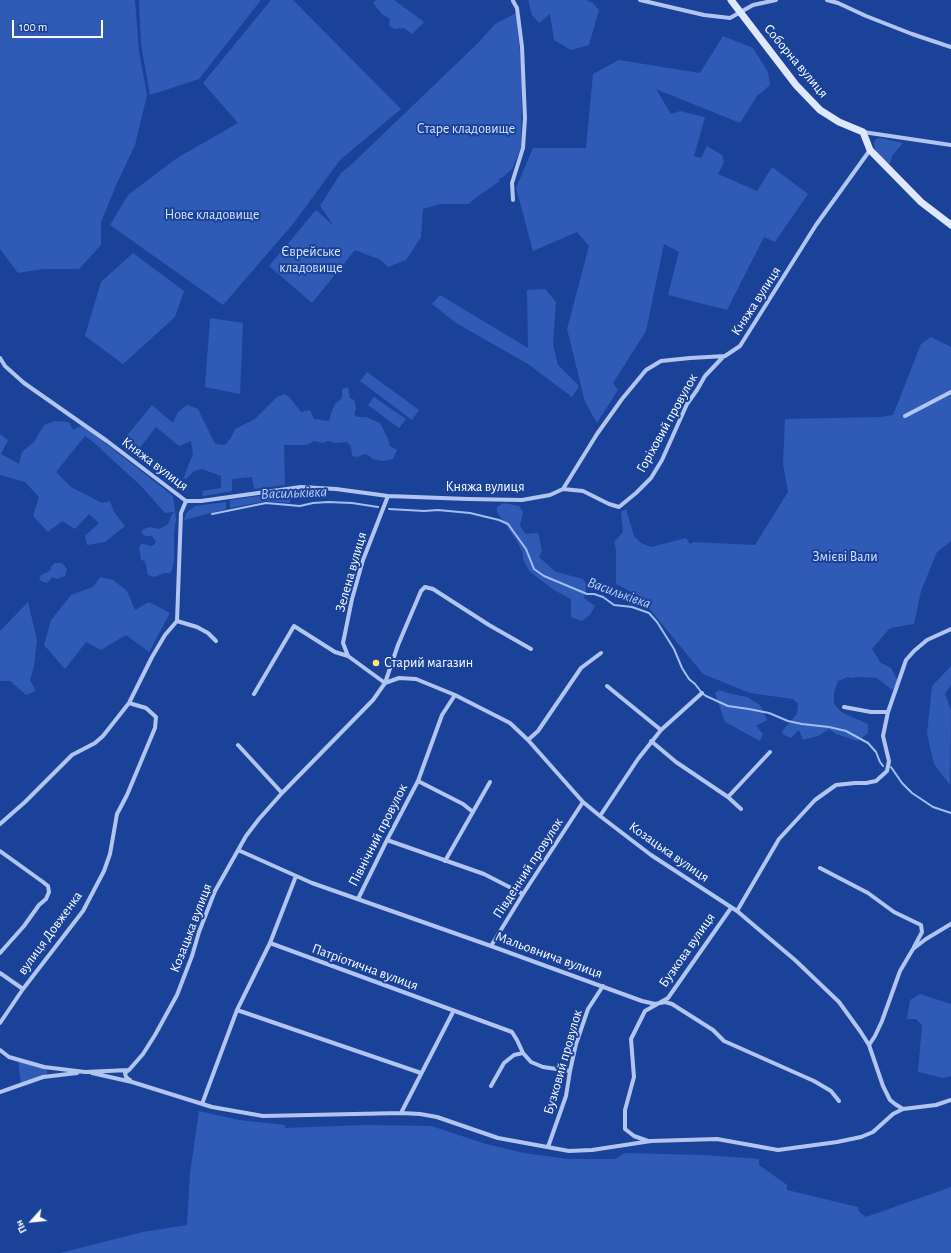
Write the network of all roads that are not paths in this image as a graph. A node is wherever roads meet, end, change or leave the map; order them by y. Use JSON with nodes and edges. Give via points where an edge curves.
{"nodes":[{"id":1,"x":640,"y":0,"type":"edge"},
{"id":2,"x":730,"y":0,"type":"edge"},
{"id":3,"x":776,"y":0,"type":"edge"},
{"id":4,"x":827,"y":0,"type":"edge"},
{"id":5,"x":513,"y":1,"type":"dead end"},
{"id":6,"x":740,"y":14,"type":"junction"},
{"id":7,"x":951,"y":46,"type":"edge"},
{"id":8,"x":863,"y":132,"type":"junction"},
{"id":9,"x":951,"y":145,"type":"edge"},
{"id":10,"x":870,"y":150,"type":"junction"},
{"id":11,"x":513,"y":200,"type":"dead end"},
{"id":12,"x":951,"y":225,"type":"edge"},
{"id":13,"x":725,"y":356,"type":"junction"},
{"id":14,"x":0,"y":358,"type":"edge"},
{"id":15,"x":951,"y":392,"type":"edge"},
{"id":16,"x":905,"y":416,"type":"dead end"},
{"id":17,"x":563,"y":489,"type":"junction"},
{"id":18,"x":388,"y":496,"type":"junction"},
{"id":19,"x":186,"y":501,"type":"junction"},
{"id":20,"x":177,"y":621,"type":"junction"},
{"id":21,"x":951,"y":629,"type":"edge"},
{"id":22,"x":216,"y":641,"type":"dead end"},
{"id":23,"x":531,"y":649,"type":"dead end"},
{"id":24,"x":601,"y":653,"type":"dead end"},
{"id":25,"x":348,"y":656,"type":"junction"},
{"id":26,"x":385,"y":683,"type":"junction"},
{"id":27,"x":607,"y":686,"type":"dead end"},
{"id":28,"x":702,"y":693,"type":"dead end"},
{"id":29,"x":254,"y":694,"type":"dead end"},
{"id":30,"x":455,"y":695,"type":"junction"},
{"id":31,"x":129,"y":703,"type":"junction"},
{"id":32,"x":844,"y":707,"type":"dead end"},
{"id":33,"x":888,"y":712,"type":"junction"},
{"id":34,"x":661,"y":730,"type":"junction"},
{"id":35,"x":528,"y":740,"type":"junction"},
{"id":36,"x":651,"y":741,"type":"junction"},
{"id":37,"x":238,"y":745,"type":"dead end"},
{"id":38,"x":770,"y":752,"type":"dead end"},
{"id":39,"x":418,"y":781,"type":"junction"},
{"id":40,"x":490,"y":782,"type":"dead end"},
{"id":41,"x":282,"y":793,"type":"junction"},
{"id":42,"x":728,"y":797,"type":"junction"},
{"id":43,"x":583,"y":802,"type":"junction"},
{"id":44,"x":741,"y":809,"type":"dead end"},
{"id":45,"x":473,"y":812,"type":"junction"},
{"id":46,"x":600,"y":816,"type":"junction"},
{"id":47,"x":0,"y":824,"type":"edge"},
{"id":48,"x":387,"y":840,"type":"junction"},
{"id":49,"x":238,"y":850,"type":"junction"},
{"id":50,"x":0,"y":851,"type":"edge"},
{"id":51,"x":445,"y":861,"type":"junction"},
{"id":52,"x":820,"y":868,"type":"dead end"},
{"id":53,"x":296,"y":876,"type":"junction"},
{"id":54,"x":523,"y":894,"type":"junction"},
{"id":55,"x":358,"y":900,"type":"junction"},
{"id":56,"x":731,"y":908,"type":"junction"},
{"id":57,"x":736,"y":911,"type":"junction"},
{"id":58,"x":951,"y":924,"type":"edge"},
{"id":59,"x":270,"y":943,"type":"junction"},
{"id":60,"x":491,"y":946,"type":"junction"},
{"id":61,"x":913,"y":949,"type":"junction"},
{"id":62,"x":0,"y":953,"type":"edge"},
{"id":63,"x":0,"y":973,"type":"edge"},
{"id":64,"x":603,"y":986,"type":"junction"},
{"id":65,"x":23,"y":989,"type":"junction"},
{"id":66,"x":655,"y":1004,"type":"junction"},
{"id":67,"x":237,"y":1010,"type":"junction"},
{"id":68,"x":453,"y":1012,"type":"junction"},
{"id":69,"x":0,"y":1023,"type":"edge"},
{"id":70,"x":869,"y":1045,"type":"junction"},
{"id":71,"x":0,"y":1050,"type":"edge"},
{"id":72,"x":523,"y":1053,"type":"junction"},
{"id":73,"x":44,"y":1067,"type":"junction"},
{"id":74,"x":129,"y":1070,"type":"junction"},
{"id":75,"x":570,"y":1071,"type":"junction"},
{"id":76,"x":85,"y":1072,"type":"junction"},
{"id":77,"x":421,"y":1073,"type":"junction"},
{"id":78,"x":43,"y":1077,"type":"junction"},
{"id":79,"x":132,"y":1082,"type":"junction"},
{"id":80,"x":491,"y":1086,"type":"dead end"},
{"id":81,"x":0,"y":1092,"type":"edge"},
{"id":82,"x":951,"y":1100,"type":"edge"},
{"id":83,"x":839,"y":1101,"type":"dead end"},
{"id":84,"x":202,"y":1104,"type":"junction"},
{"id":85,"x":903,"y":1109,"type":"junction"},
{"id":86,"x":401,"y":1113,"type":"junction"},
{"id":87,"x":651,"y":1141,"type":"junction"},
{"id":88,"x":548,"y":1147,"type":"junction"}],
"edges":[{"from":1,"to":6,"type":"street","via":[[710,16],[730,18]]},
{"from":2,"to":6,"type":"main road"},
{"from":3,"to":6,"type":"street","name":"Соборна вулиця","via":[[753,6]]},
{"from":4,"to":7,"type":"street","via":[[912,34]]},
{"from":5,"to":11,"type":"street","via":[[517,8],[522,47],[525,118],[523,148],[512,183]]},
{"from":6,"to":8,"type":"main road","name":"Соборна вулиця","via":[[794,84],[820,110],[839,122]]},
{"from":8,"to":9,"type":"street"},
{"from":8,"to":10,"type":"main road"},
{"from":10,"to":12,"type":"main road","via":[[921,202]]},
{"from":10,"to":13,"type":"street","name":"Княжа вулиця","via":[[816,225],[740,346]]},
{"from":13,"to":17,"type":"street","via":[[662,361],[646,370],[597,434]]},
{"from":13,"to":17,"type":"street","name":"Горіховий провулок","via":[[705,376],[687,404],[662,460],[651,478],[619,507],[583,491]]},
{"from":14,"to":19,"type":"street","name":"Княжа вулиця","via":[[24,383],[107,440]]},
{"from":15,"to":16,"type":"street"},
{"from":17,"to":18,"type":"street","name":"Княжа вулиця","via":[[550,495],[522,500]]},
{"from":18,"to":19,"type":"street","name":"Княжа вулиця","via":[[301,487]]},
{"from":18,"to":25,"type":"street","name":"Зелена вулиця","via":[[363,560],[352,599],[343,643]]},
{"from":19,"to":20,"type":"street","via":[[181,513]]},
{"from":20,"to":22,"type":"street","via":[[197,627]]},
{"from":20,"to":31,"type":"street","via":[[152,656]]},
{"from":21,"to":33,"type":"street","via":[[927,640],[906,660]]},
{"from":23,"to":26,"type":"street","via":[[433,589],[425,587],[398,645]]},
{"from":24,"to":35,"type":"street","via":[[581,668],[538,731]]},
{"from":25,"to":26,"type":"street"},
{"from":25,"to":29,"type":"street","via":[[335,652],[294,626]]},
{"from":26,"to":30,"type":"street","name":"Козацька вулиця","via":[[399,678],[416,679]]},
{"from":26,"to":41,"type":"street","name":"Козацька вулиця","via":[[373,700]]},
{"from":27,"to":34,"type":"street"},
{"from":28,"to":34,"type":"street"},
{"from":30,"to":35,"type":"street","name":"Козацька вулиця","via":[[510,722]]},
{"from":30,"to":39,"type":"street","name":"Північний провулок","via":[[442,715]]},
{"from":31,"to":47,"type":"street","via":[[103,736],[72,755]]},
{"from":31,"to":65,"type":"street","name":"вулиця Довженка","via":[[146,708],[156,717],[155,728],[117,814],[110,854],[104,871],[83,911]]},
{"from":32,"to":33,"type":"street"},
{"from":33,"to":57,"type":"street","via":[[882,736],[889,761],[888,771],[876,781],[836,785],[815,800],[779,839]]},
{"from":34,"to":36,"type":"street"},
{"from":35,"to":43,"type":"street","name":"Козацька вулиця"},
{"from":36,"to":42,"type":"street","via":[[676,762]]},
{"from":36,"to":46,"type":"street"},
{"from":37,"to":41,"type":"street"},
{"from":38,"to":42,"type":"street"},
{"from":39,"to":45,"type":"street","name":"Північний провулок","via":[[463,804]]},
{"from":39,"to":48,"type":"street","name":"Північний провулок"},
{"from":40,"to":45,"type":"street"},
{"from":41,"to":49,"type":"street","name":"Козацька вулиця","via":[[259,819]]},
{"from":42,"to":44,"type":"street"},
{"from":43,"to":46,"type":"street","name":"Козацька вулиця"},
{"from":43,"to":54,"type":"street","name":"Південний провулок"},
{"from":45,"to":51,"type":"street"},
{"from":46,"to":56,"type":"street","name":"Козацька вулиця","via":[[640,847]]},
{"from":48,"to":51,"type":"street"},
{"from":48,"to":55,"type":"street","name":"Північний провулок"},
{"from":49,"to":53,"type":"street","name":"Мальовнича вулиця"},
{"from":49,"to":74,"type":"street","name":"Козацька вулиця","via":[[215,891],[177,995],[156,1035]]},
{"from":50,"to":62,"type":"street","name":"вулиця Довженка","via":[[48,886],[49,892],[46,899]]},
{"from":51,"to":54,"type":"street","via":[[484,874]]},
{"from":52,"to":61,"type":"street","via":[[921,925],[922,932]]},
{"from":53,"to":55,"type":"street","name":"Мальовнича вулиця"},
{"from":53,"to":59,"type":"street"},
{"from":54,"to":60,"type":"street","name":"Південний провулок"},
{"from":55,"to":60,"type":"street","name":"Мальовнича вулиця"},
{"from":56,"to":57,"type":"street","name":"Козацька вулиця"},
{"from":56,"to":66,"type":"street","name":"Бузкова вулиця","via":[[668,998]]},
{"from":57,"to":70,"type":"street","name":"Козацька вулиця","via":[[795,960],[839,1002]]},
{"from":58,"to":61,"type":"street","via":[[926,938]]},
{"from":59,"to":67,"type":"street"},
{"from":59,"to":68,"type":"street","name":"Патріотична вулиця"},
{"from":60,"to":64,"type":"street","name":"Мальовнича вулиця"},
{"from":61,"to":70,"type":"street","via":[[900,971],[882,1021]]},
{"from":63,"to":65,"type":"street","name":"вулиця Довженка"},
{"from":64,"to":66,"type":"street","name":"Мальовнича вулиця"},
{"from":64,"to":75,"type":"street","name":"Бузковий провулок","via":[[588,1009]]},
{"from":65,"to":69,"type":"street","name":"вулиця Довженка"},
{"from":66,"to":83,"type":"street","name":"Мальовнича вулиця","via":[[672,1004],[713,1030],[724,1041],[814,1081],[831,1091]]},
{"from":66,"to":87,"type":"street","name":"Бузкова вулиця","via":[[645,1011],[631,1039],[634,1077],[625,1110],[625,1129],[634,1136]]},
{"from":67,"to":77,"type":"street"},
{"from":67,"to":84,"type":"street"},
{"from":68,"to":72,"type":"street","name":"Патріотична вулиця","via":[[512,1032]]},
{"from":68,"to":77,"type":"street"},
{"from":70,"to":85,"type":"street","name":"Козацька вулиця","via":[[890,1100]]},
{"from":71,"to":73,"type":"street","via":[[9,1057]]},
{"from":72,"to":75,"type":"street","name":"Патріотична вулиця","via":[[531,1062],[543,1067]]},
{"from":72,"to":80,"type":"street","via":[[514,1055],[504,1062]]},
{"from":73,"to":76,"type":"street"},
{"from":73,"to":78,"type":"street","via":[[47,1074]]},
{"from":74,"to":76,"type":"street"},
{"from":74,"to":79,"type":"street","via":[[125,1073],[126,1077]]},
{"from":75,"to":88,"type":"street","name":"Бузковий провулок","via":[[566,1096]]},
{"from":76,"to":78,"type":"street"},
{"from":76,"to":79,"type":"street"},
{"from":77,"to":86,"type":"street"},
{"from":78,"to":81,"type":"street"},
{"from":79,"to":84,"type":"street"},
{"from":82,"to":85,"type":"street","via":[[936,1105]]},
{"from":84,"to":86,"type":"street","via":[[263,1116]]},
{"from":85,"to":87,"type":"street","via":[[893,1114],[873,1132],[861,1137],[778,1150],[717,1139]]},
{"from":86,"to":88,"type":"street","via":[[437,1117],[498,1138]]},
{"from":87,"to":88,"type":"street","via":[[592,1150],[569,1151]]}]}
